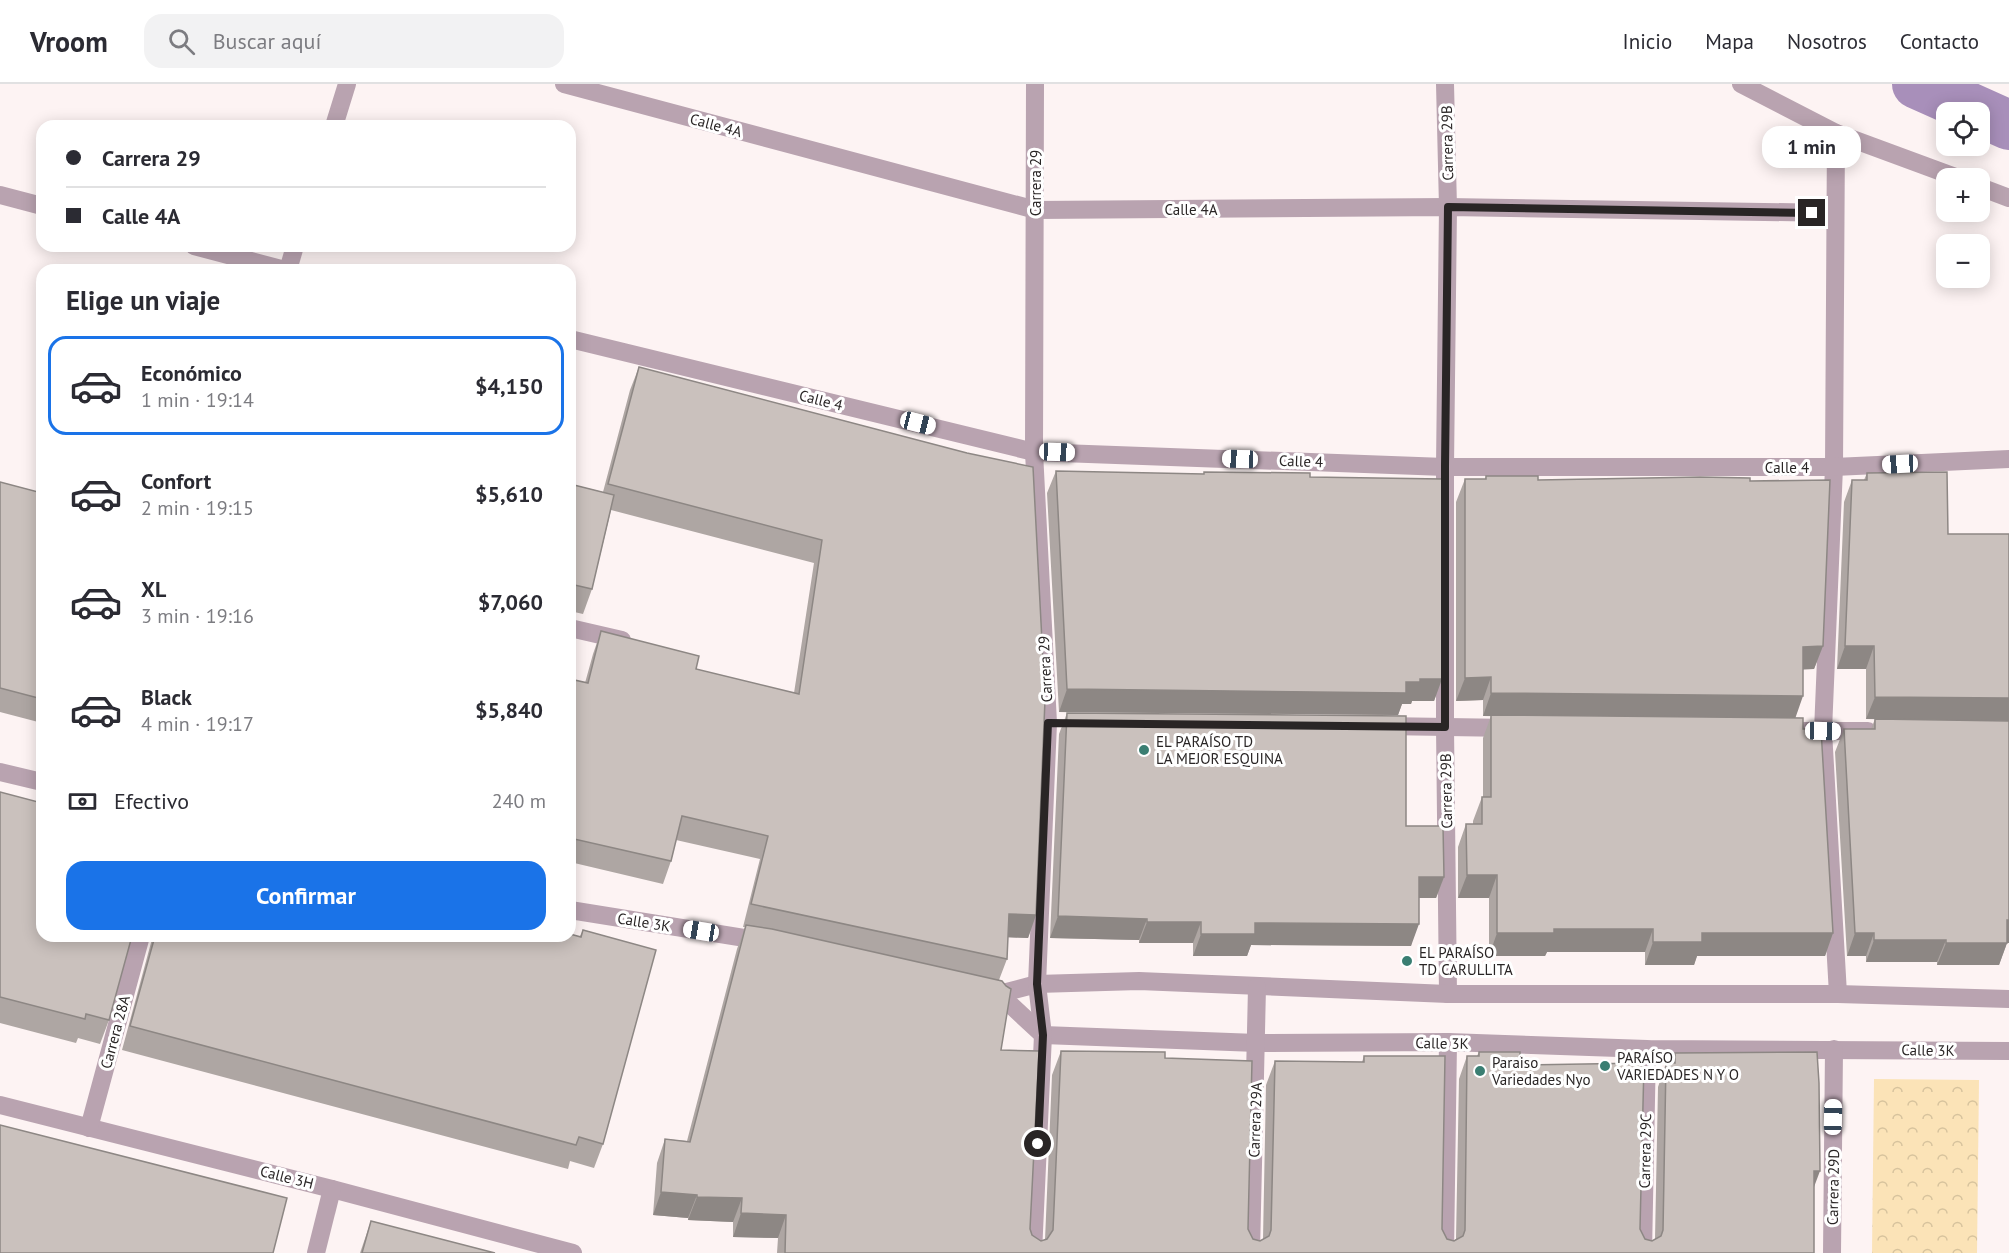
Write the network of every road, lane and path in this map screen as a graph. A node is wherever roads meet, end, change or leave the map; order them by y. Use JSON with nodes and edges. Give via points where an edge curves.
{"nodes":[{"id":1,"x":347,"y":84,"type":"edge"},
{"id":2,"x":564,"y":84,"type":"edge"},
{"id":3,"x":1035,"y":84,"type":"edge"},
{"id":4,"x":1445,"y":84,"type":"edge"},
{"id":5,"x":1741,"y":84,"type":"edge"},
{"id":6,"x":336,"y":120,"type":"edge"},
{"id":7,"x":1836,"y":133,"type":"junction"},
{"id":8,"x":1936,"y":170,"type":"edge"},
{"id":9,"x":1990,"y":191,"type":"edge"},
{"id":10,"x":0,"y":195,"type":"edge"},
{"id":11,"x":2009,"y":198,"type":"edge"},
{"id":12,"x":36,"y":204,"type":"edge"},
{"id":13,"x":1448,"y":207,"type":"junction"},
{"id":14,"x":1036,"y":210,"type":"junction"},
{"id":15,"x":1835,"y":213,"type":"junction"},
{"id":16,"x":217,"y":252,"type":"edge"},
{"id":17,"x":263,"y":264,"type":"edge"},
{"id":18,"x":576,"y":340,"type":"edge"},
{"id":19,"x":1034,"y":452,"type":"junction"},
{"id":20,"x":2009,"y":459,"type":"edge"},
{"id":21,"x":1445,"y":466,"type":"junction"},
{"id":22,"x":1834,"y":466,"type":"junction"},
{"id":23,"x":576,"y":629,"type":"edge"},
{"id":24,"x":641,"y":644,"type":"edge"},
{"id":25,"x":1363,"y":726,"type":"edge"},
{"id":26,"x":1445,"y":727,"type":"junction"},
{"id":27,"x":1528,"y":728,"type":"edge"},
{"id":28,"x":1776,"y":730,"type":"edge"},
{"id":29,"x":1823,"y":731,"type":"junction"},
{"id":30,"x":1881,"y":731,"type":"edge"},
{"id":31,"x":0,"y":771,"type":"edge"},
{"id":32,"x":36,"y":780,"type":"edge"},
{"id":33,"x":576,"y":911,"type":"edge"},
{"id":34,"x":139,"y":942,"type":"edge"},
{"id":35,"x":777,"y":944,"type":"edge"},
{"id":36,"x":1037,"y":984,"type":"junction"},
{"id":37,"x":1257,"y":987,"type":"junction"},
{"id":38,"x":976,"y":989,"type":"edge"},
{"id":39,"x":999,"y":994,"type":"junction"},
{"id":40,"x":1448,"y":994,"type":"junction"},
{"id":41,"x":1838,"y":994,"type":"junction"},
{"id":42,"x":2009,"y":999,"type":"edge"},
{"id":43,"x":1043,"y":1035,"type":"junction"},
{"id":44,"x":1448,"y":1042,"type":"junction"},
{"id":45,"x":1257,"y":1043,"type":"junction"},
{"id":46,"x":1647,"y":1049,"type":"junction"},
{"id":47,"x":1834,"y":1049,"type":"junction"},
{"id":48,"x":2009,"y":1051,"type":"edge"},
{"id":49,"x":0,"y":1106,"type":"edge"},
{"id":50,"x":89,"y":1128,"type":"junction"},
{"id":51,"x":332,"y":1189,"type":"junction"},
{"id":52,"x":316,"y":1253,"type":"edge"},
{"id":53,"x":573,"y":1253,"type":"edge"},
{"id":54,"x":1033,"y":1253,"type":"edge"},
{"id":55,"x":1251,"y":1253,"type":"edge"},
{"id":56,"x":1445,"y":1253,"type":"edge"},
{"id":57,"x":1643,"y":1253,"type":"edge"},
{"id":58,"x":1832,"y":1253,"type":"edge"}],
"edges":[{"from":1,"to":6,"type":"street"},
{"from":2,"to":14,"type":"street","name":"Calle 4A"},
{"from":3,"to":14,"type":"street","name":"Carrera 29"},
{"from":4,"to":13,"type":"street","name":"Carrera 29B"},
{"from":5,"to":7,"type":"street"},
{"from":7,"to":8,"type":"street"},
{"from":7,"to":15,"type":"street"},
{"from":9,"to":11,"type":"street"},
{"from":10,"to":12,"type":"street"},
{"from":13,"to":14,"type":"street","name":"Calle 4A"},
{"from":13,"to":15,"type":"street","name":"Calle 4A"},
{"from":13,"to":21,"type":"street","name":"Carrera 29B"},
{"from":14,"to":19,"type":"street","name":"Carrera 29"},
{"from":15,"to":22,"type":"street"},
{"from":16,"to":17,"type":"street"},
{"from":18,"to":19,"type":"street","name":"Calle 4"},
{"from":19,"to":21,"type":"street","name":"Calle 4"},
{"from":19,"to":36,"type":"street","name":"Carrera 29","via":[[1054,723]]},
{"from":20,"to":22,"type":"street","name":"Calle 4"},
{"from":21,"to":22,"type":"street","name":"Calle 4"},
{"from":21,"to":26,"type":"street","name":"Carrera 29B"},
{"from":22,"to":29,"type":"street"},
{"from":23,"to":24,"type":"street"},
{"from":25,"to":26,"type":"street"},
{"from":26,"to":27,"type":"street"},
{"from":26,"to":40,"type":"street","name":"Carrera 29B"},
{"from":28,"to":29,"type":"street"},
{"from":29,"to":30,"type":"street"},
{"from":29,"to":41,"type":"street"},
{"from":31,"to":32,"type":"street"},
{"from":33,"to":35,"type":"street","name":"Calle 3K"},
{"from":34,"to":50,"type":"street","name":"Carrera 28A"},
{"from":36,"to":37,"type":"street","via":[[1139,981]]},
{"from":36,"to":39,"type":"street"},
{"from":36,"to":43,"type":"street","name":"Carrera 29"},
{"from":37,"to":40,"type":"street"},
{"from":37,"to":45,"type":"street","name":"Carrera 29A"},
{"from":38,"to":39,"type":"street"},
{"from":39,"to":43,"type":"street"},
{"from":40,"to":41,"type":"street"},
{"from":41,"to":42,"type":"street"},
{"from":43,"to":45,"type":"street","name":"Calle 3K"},
{"from":43,"to":54,"type":"street","name":"Carrera 29"},
{"from":44,"to":45,"type":"street","name":"Calle 3K"},
{"from":44,"to":46,"type":"street","name":"Calle 3K"},
{"from":44,"to":56,"type":"street"},
{"from":45,"to":55,"type":"street","name":"Carrera 29A"},
{"from":46,"to":47,"type":"street","name":"Calle 3K"},
{"from":46,"to":57,"type":"street","name":"Carrera 29C"},
{"from":47,"to":48,"type":"street","name":"Calle 3K"},
{"from":47,"to":58,"type":"street","name":"Carrera 29D"},
{"from":49,"to":50,"type":"street","name":"Calle 3H"},
{"from":50,"to":51,"type":"street","name":"Calle 3H"},
{"from":51,"to":52,"type":"street"},
{"from":51,"to":53,"type":"street","name":"Calle 3H"}]}
